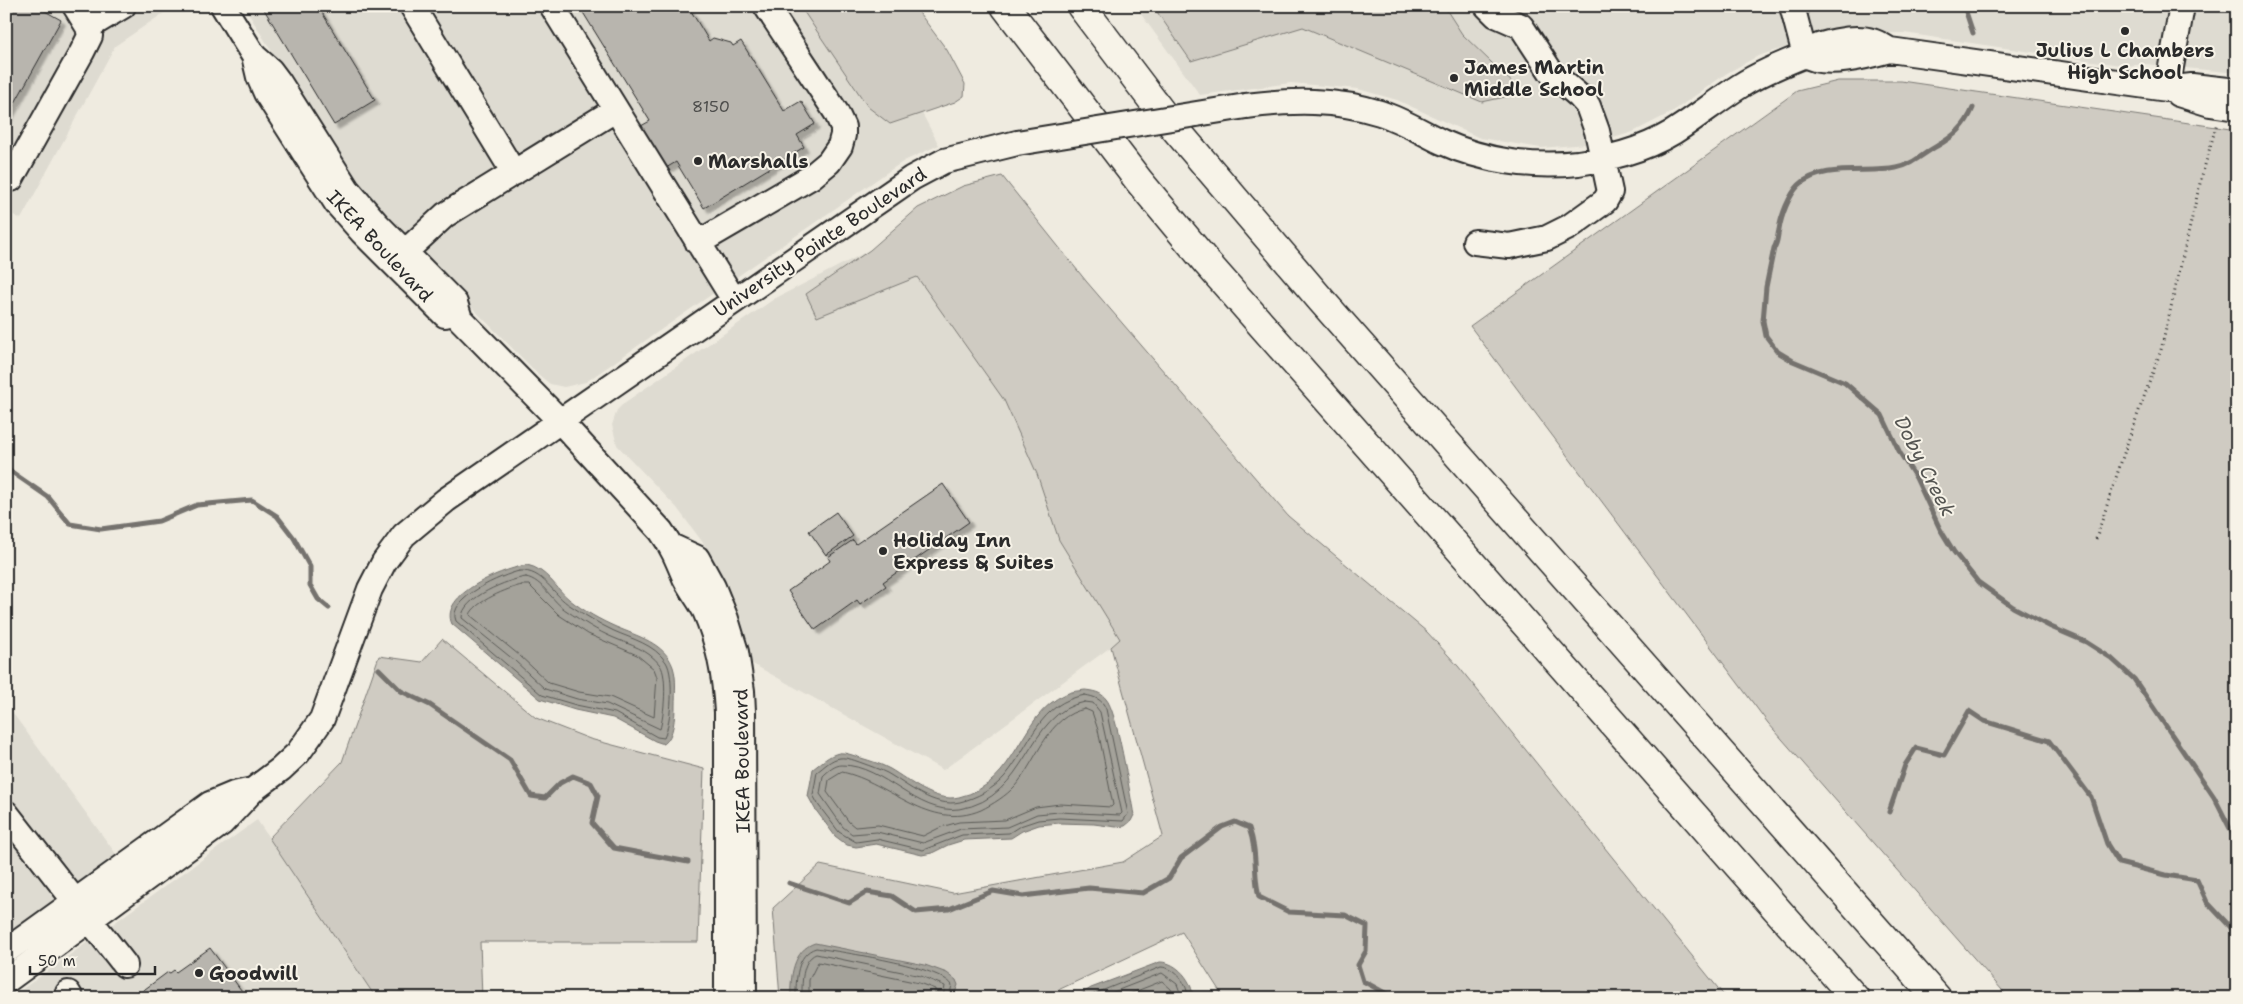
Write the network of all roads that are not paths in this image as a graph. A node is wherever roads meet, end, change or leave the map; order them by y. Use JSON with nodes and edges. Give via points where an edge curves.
{"nodes":[{"id":1,"x":75,"y":6,"type":"edge"},
{"id":2,"x":123,"y":6,"type":"edge"},
{"id":3,"x":223,"y":6,"type":"edge"},
{"id":4,"x":412,"y":6,"type":"edge"},
{"id":5,"x":552,"y":6,"type":"edge"},
{"id":6,"x":766,"y":6,"type":"edge"},
{"id":7,"x":1005,"y":6,"type":"edge"},
{"id":8,"x":1081,"y":6,"type":"edge"},
{"id":9,"x":1792,"y":6,"type":"edge"},
{"id":10,"x":2182,"y":6,"type":"edge"},
{"id":11,"x":1501,"y":10,"type":"edge"},
{"id":12,"x":88,"y":27,"type":"junction"},
{"id":13,"x":254,"y":56,"type":"junction"},
{"id":14,"x":1805,"y":56,"type":"junction"},
{"id":15,"x":2167,"y":89,"type":"junction"},
{"id":16,"x":2232,"y":101,"type":"edge"},
{"id":17,"x":616,"y":110,"type":"junction"},
{"id":18,"x":1603,"y":158,"type":"junction"},
{"id":19,"x":514,"y":173,"type":"junction"},
{"id":20,"x":6,"y":176,"type":"edge"},
{"id":21,"x":1474,"y":242,"type":"dead end"},
{"id":22,"x":698,"y":244,"type":"junction"},
{"id":23,"x":405,"y":252,"type":"junction"},
{"id":24,"x":734,"y":300,"type":"junction"},
{"id":25,"x":460,"y":319,"type":"junction"},
{"id":26,"x":560,"y":421,"type":"junction"},
{"id":27,"x":673,"y":548,"type":"junction"},
{"id":28,"x":252,"y":790,"type":"junction"},
{"id":29,"x":6,"y":813,"type":"edge"},
{"id":30,"x":75,"y":901,"type":"junction"},
{"id":31,"x":90,"y":920,"type":"junction"},
{"id":32,"x":6,"y":951,"type":"edge"},
{"id":33,"x":125,"y":965,"type":"dead end"},
{"id":34,"x":6,"y":981,"type":"edge"},
{"id":35,"x":727,"y":998,"type":"edge"},
{"id":36,"x":744,"y":998,"type":"edge"},
{"id":37,"x":1855,"y":998,"type":"edge"},
{"id":38,"x":1937,"y":998,"type":"edge"}],
"edges":[{"from":1,"to":12,"type":"street"},
{"from":2,"to":12,"type":"street"},
{"from":3,"to":13,"type":"street","name":"IKEA Boulevard"},
{"from":4,"to":19,"type":"street"},
{"from":5,"to":17,"type":"street"},
{"from":6,"to":22,"type":"street","via":[[836,112],[843,135],[834,155],[811,177]]},
{"from":7,"to":37,"type":"highway","via":[[1139,181],[1207,263]]},
{"from":8,"to":38,"type":"highway","via":[[1165,117],[1320,300]]},
{"from":9,"to":14,"type":"street"},
{"from":10,"to":15,"type":"street"},
{"from":11,"to":18,"type":"street","via":[[1521,26],[1551,72],[1588,106]]},
{"from":12,"to":20,"type":"street","via":[[90,36],[82,52],[11,179]]},
{"from":13,"to":23,"type":"street","name":"IKEA Boulevard","via":[[279,82],[347,189]]},
{"from":13,"to":25,"type":"street","name":"IKEA Boulevard","via":[[266,93],[337,204],[444,314]]},
{"from":14,"to":15,"type":"street","via":[[1831,61],[1890,50]]},
{"from":14,"to":18,"type":"street","name":"University Pointe Boulevard","via":[[1740,86],[1671,133],[1635,150]]},
{"from":15,"to":16,"type":"street","via":[[2189,98]]},
{"from":17,"to":19,"type":"street"},
{"from":17,"to":22,"type":"street"},
{"from":18,"to":21,"type":"street","via":[[1609,196],[1569,227],[1528,244],[1509,246]]},
{"from":18,"to":24,"type":"street","name":"University Pointe Boulevard","bridge":true,"via":[[1556,164],[1510,162],[1464,151],[1394,118],[1350,105],[1305,101],[1246,106],[1017,143],[944,161],[912,178]]},
{"from":19,"to":23,"type":"street","via":[[445,215]]},
{"from":22,"to":24,"type":"street"},
{"from":23,"to":25,"type":"street","name":"IKEA Boulevard","via":[[455,303]]},
{"from":24,"to":26,"type":"street","name":"University Pointe Boulevard"},
{"from":25,"to":26,"type":"street","name":"IKEA Boulevard"},
{"from":26,"to":27,"type":"street","name":"IKEA Boulevard"},
{"from":26,"to":28,"type":"street","name":"University Pointe Boulevard","via":[[446,500],[399,542],[376,576],[317,728],[290,761]]},
{"from":27,"to":35,"type":"street","name":"IKEA Boulevard","via":[[686,580],[706,614],[724,677],[727,712]]},
{"from":27,"to":36,"type":"street","name":"IKEA Boulevard","via":[[697,558],[713,587],[740,672],[743,711]]},
{"from":28,"to":30,"type":"street","name":"University Pointe Boulevard","via":[[210,804]]},
{"from":28,"to":31,"type":"street","name":"University Pointe Boulevard","via":[[222,823]]},
{"from":29,"to":30,"type":"street"},
{"from":30,"to":31,"type":"street"},
{"from":30,"to":32,"type":"street","name":"University Pointe Boulevard"},
{"from":31,"to":33,"type":"street"},
{"from":31,"to":34,"type":"street","name":"University Pointe Boulevard"}]}
